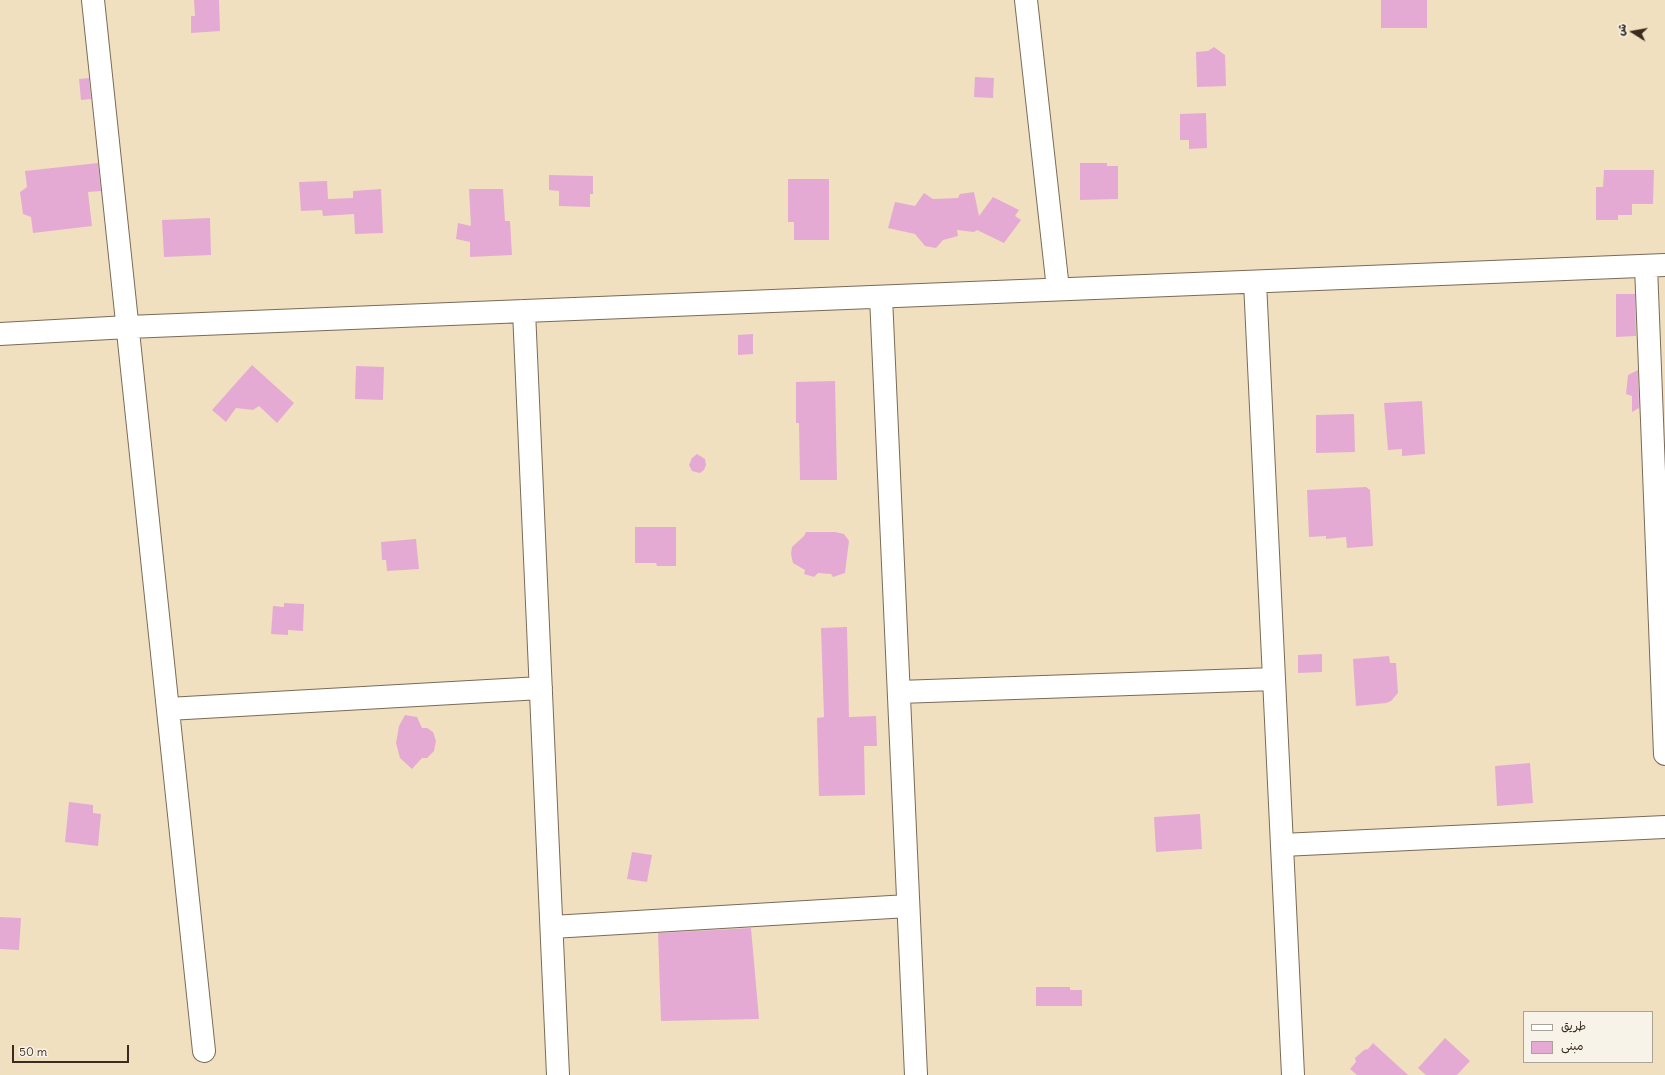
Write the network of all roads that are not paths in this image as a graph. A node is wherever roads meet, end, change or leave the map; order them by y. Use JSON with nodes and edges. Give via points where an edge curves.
{"nodes":[{"id":1,"x":93,"y":0,"type":"edge"},
{"id":2,"x":1026,"y":0,"type":"edge"},
{"id":3,"x":1656,"y":265,"type":"edge"},
{"id":4,"x":1255,"y":282,"type":"junction"},
{"id":5,"x":1058,"y":289,"type":"junction"},
{"id":6,"x":881,"y":297,"type":"junction"},
{"id":7,"x":524,"y":311,"type":"junction"},
{"id":8,"x":128,"y":327,"type":"junction"},
{"id":9,"x":0,"y":334,"type":"edge"},
{"id":10,"x":1663,"y":674,"type":"edge"},
{"id":11,"x":1274,"y":679,"type":"junction"},
{"id":12,"x":541,"y":688,"type":"junction"},
{"id":13,"x":899,"y":692,"type":"junction"},
{"id":14,"x":168,"y":709,"type":"junction"},
{"id":15,"x":1665,"y":754,"type":"edge"},
{"id":16,"x":1665,"y":827,"type":"edge"},
{"id":17,"x":1282,"y":845,"type":"junction"},
{"id":18,"x":908,"y":906,"type":"junction"},
{"id":19,"x":552,"y":927,"type":"junction"},
{"id":20,"x":204,"y":1051,"type":"dead end"},
{"id":21,"x":558,"y":1075,"type":"edge"},
{"id":22,"x":916,"y":1075,"type":"edge"},
{"id":23,"x":1293,"y":1075,"type":"edge"}],
"edges":[{"from":1,"to":8,"type":"street"},
{"from":2,"to":5,"type":"street"},
{"from":3,"to":4,"type":"street"},
{"from":3,"to":10,"type":"street"},
{"from":4,"to":5,"type":"street"},
{"from":4,"to":11,"type":"street"},
{"from":5,"to":6,"type":"street"},
{"from":6,"to":7,"type":"street"},
{"from":6,"to":13,"type":"street"},
{"from":7,"to":8,"type":"street"},
{"from":7,"to":12,"type":"street"},
{"from":8,"to":9,"type":"street"},
{"from":8,"to":14,"type":"street"},
{"from":10,"to":15,"type":"street"},
{"from":11,"to":13,"type":"street"},
{"from":11,"to":17,"type":"street"},
{"from":12,"to":14,"type":"street"},
{"from":12,"to":19,"type":"street"},
{"from":13,"to":18,"type":"street"},
{"from":14,"to":20,"type":"street"},
{"from":16,"to":17,"type":"street"},
{"from":17,"to":23,"type":"street"},
{"from":18,"to":19,"type":"street"},
{"from":18,"to":22,"type":"street"},
{"from":19,"to":21,"type":"street"}]}
